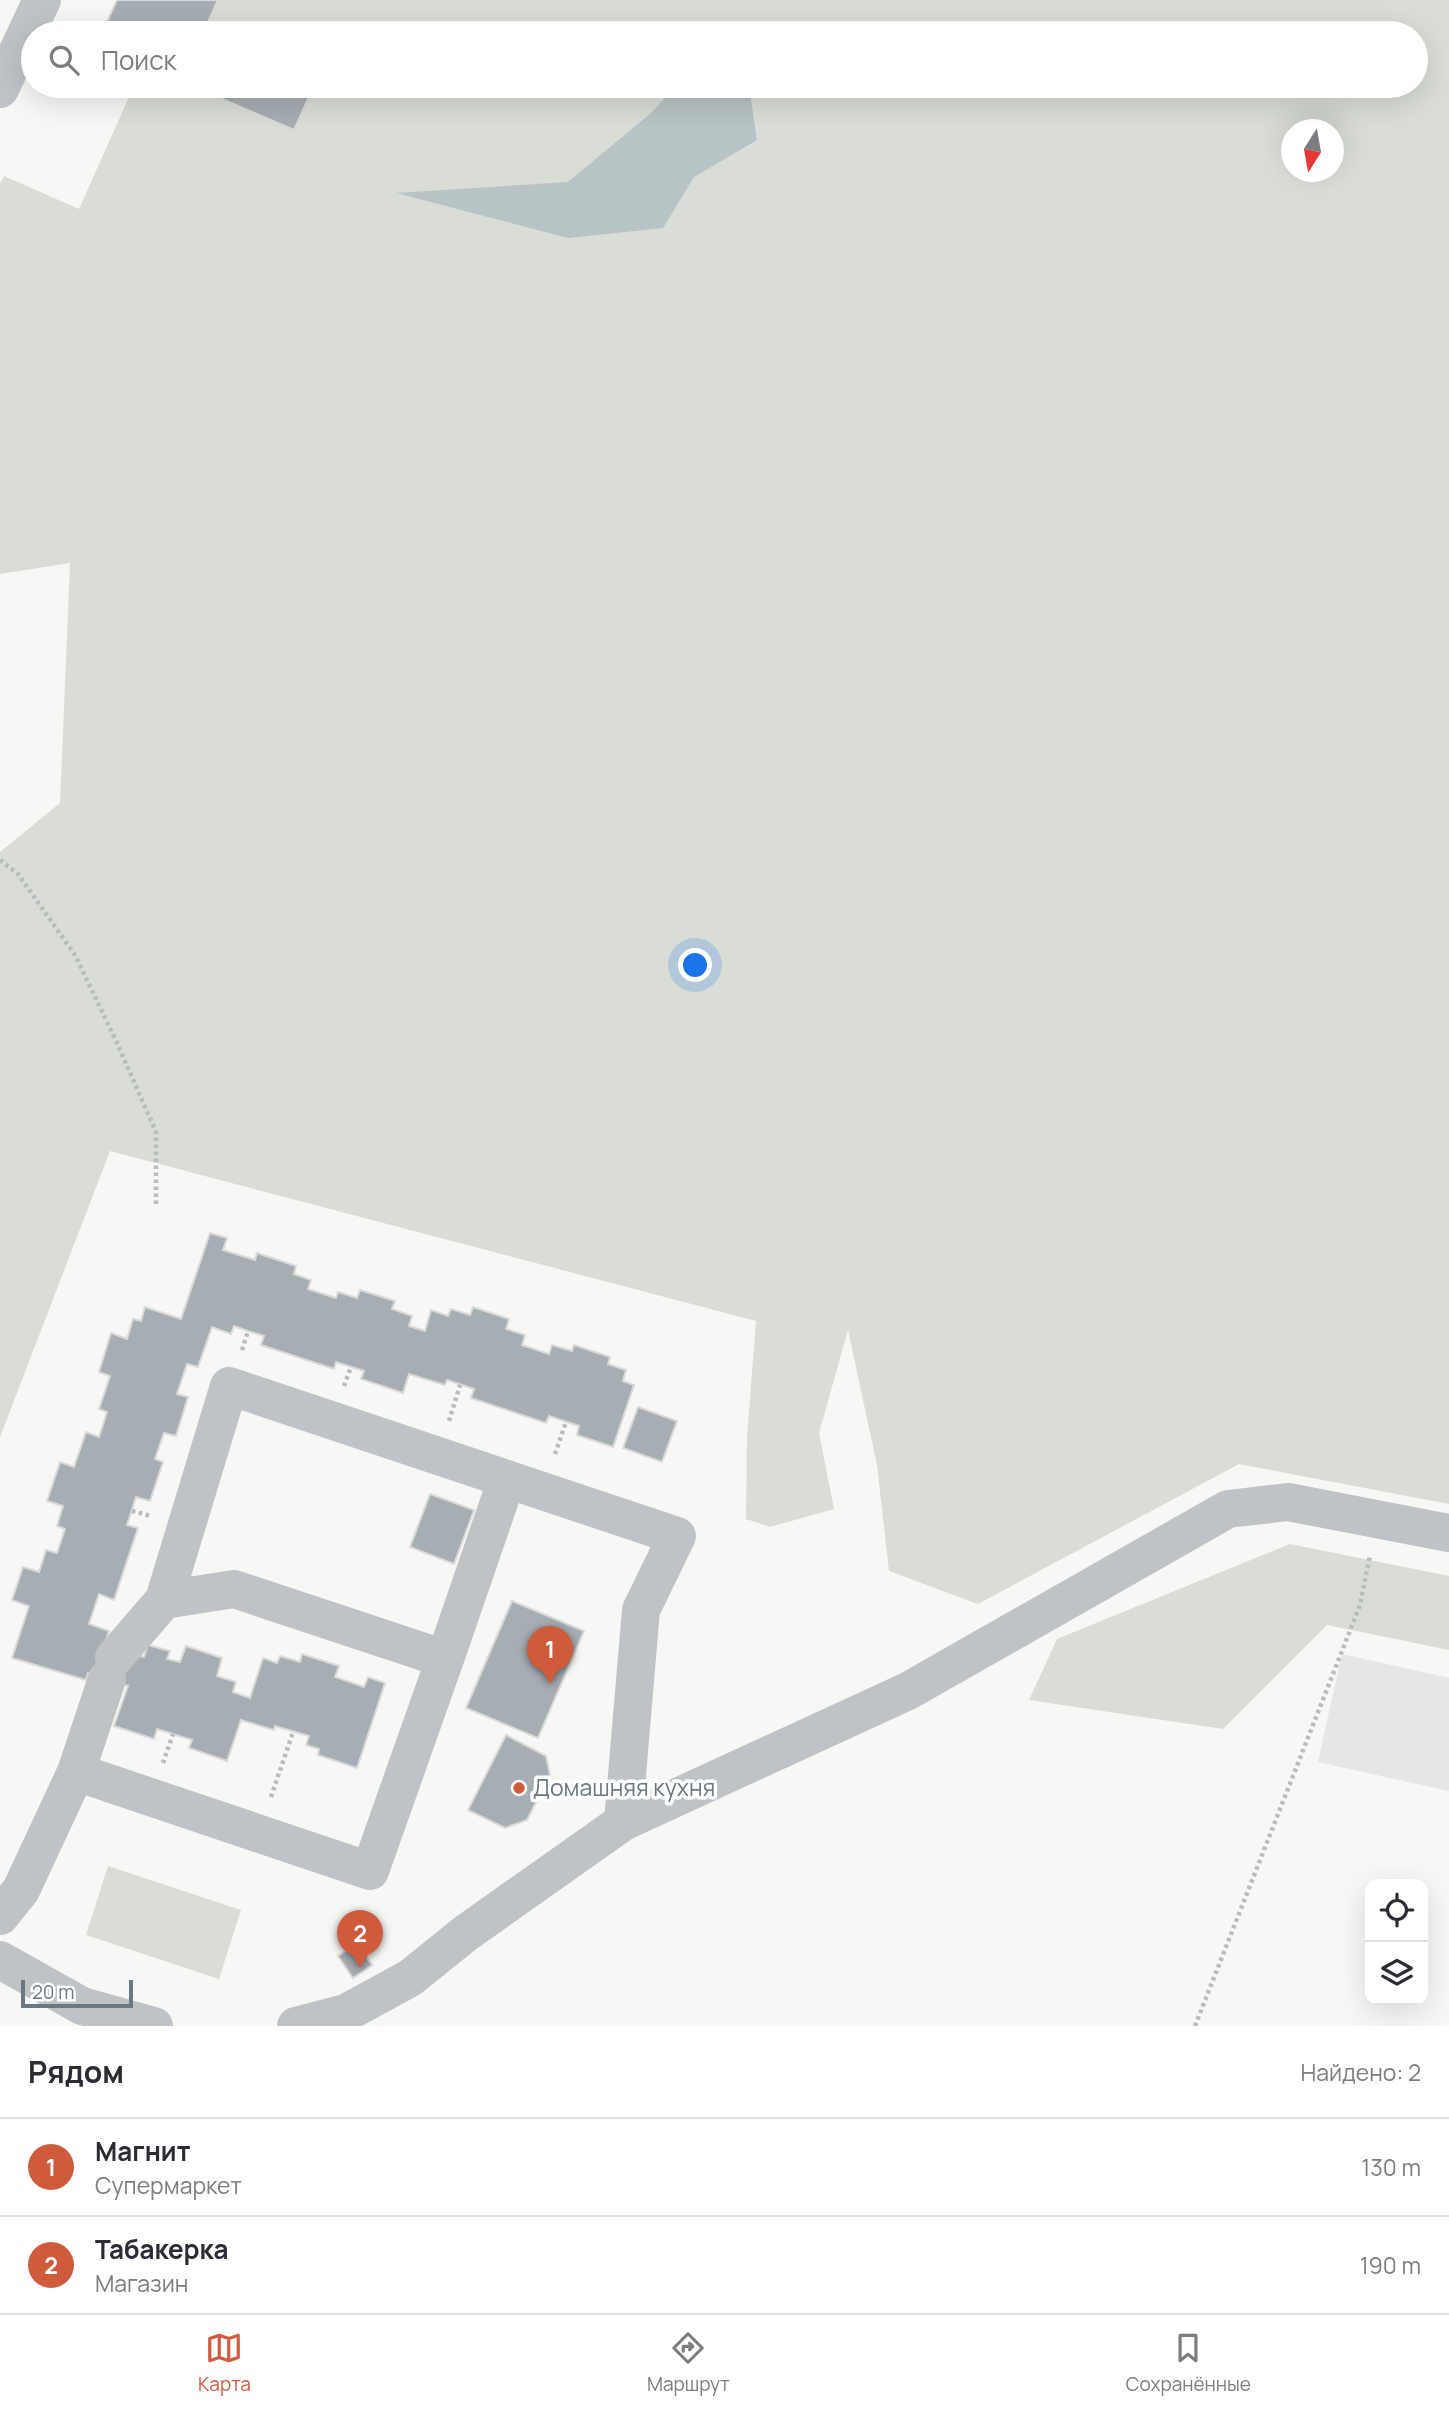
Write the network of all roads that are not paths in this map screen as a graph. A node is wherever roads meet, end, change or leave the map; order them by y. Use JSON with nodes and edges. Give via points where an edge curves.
{"nodes":[{"id":1,"x":41,"y":0,"type":"edge"},
{"id":2,"x":31,"y":21,"type":"edge"},
{"id":3,"x":21,"y":43,"type":"edge"},
{"id":4,"x":0,"y":89,"type":"edge"},
{"id":5,"x":507,"y":1479,"type":"junction"},
{"id":6,"x":1449,"y":1533,"type":"edge"},
{"id":7,"x":164,"y":1600,"type":"junction"},
{"id":8,"x":445,"y":1659,"type":"junction"},
{"id":9,"x":76,"y":1772,"type":"junction"},
{"id":10,"x":623,"y":1822,"type":"junction"},
{"id":11,"x":0,"y":1916,"type":"edge"},
{"id":12,"x":0,"y":1960,"type":"edge"},
{"id":13,"x":154,"y":2026,"type":"edge"},
{"id":14,"x":296,"y":2026,"type":"edge"}],
"edges":[{"from":1,"to":2,"type":"street"},
{"from":3,"to":4,"type":"street"},
{"from":5,"to":7,"type":"street","via":[[229,1386]]},
{"from":5,"to":8,"type":"street"},
{"from":5,"to":10,"type":"street","via":[[677,1536],[641,1610]]},
{"from":6,"to":10,"type":"street","via":[[1289,1502],[1227,1509],[908,1691]]},
{"from":7,"to":8,"type":"street","via":[[234,1589]]},
{"from":7,"to":9,"type":"street","via":[[111,1669]]},
{"from":8,"to":9,"type":"street","via":[[370,1871]]},
{"from":9,"to":11,"type":"street","via":[[21,1890]]},
{"from":10,"to":14,"type":"street","via":[[410,1978],[346,2013]]},
{"from":12,"to":13,"type":"street","via":[[82,2006]]}]}
